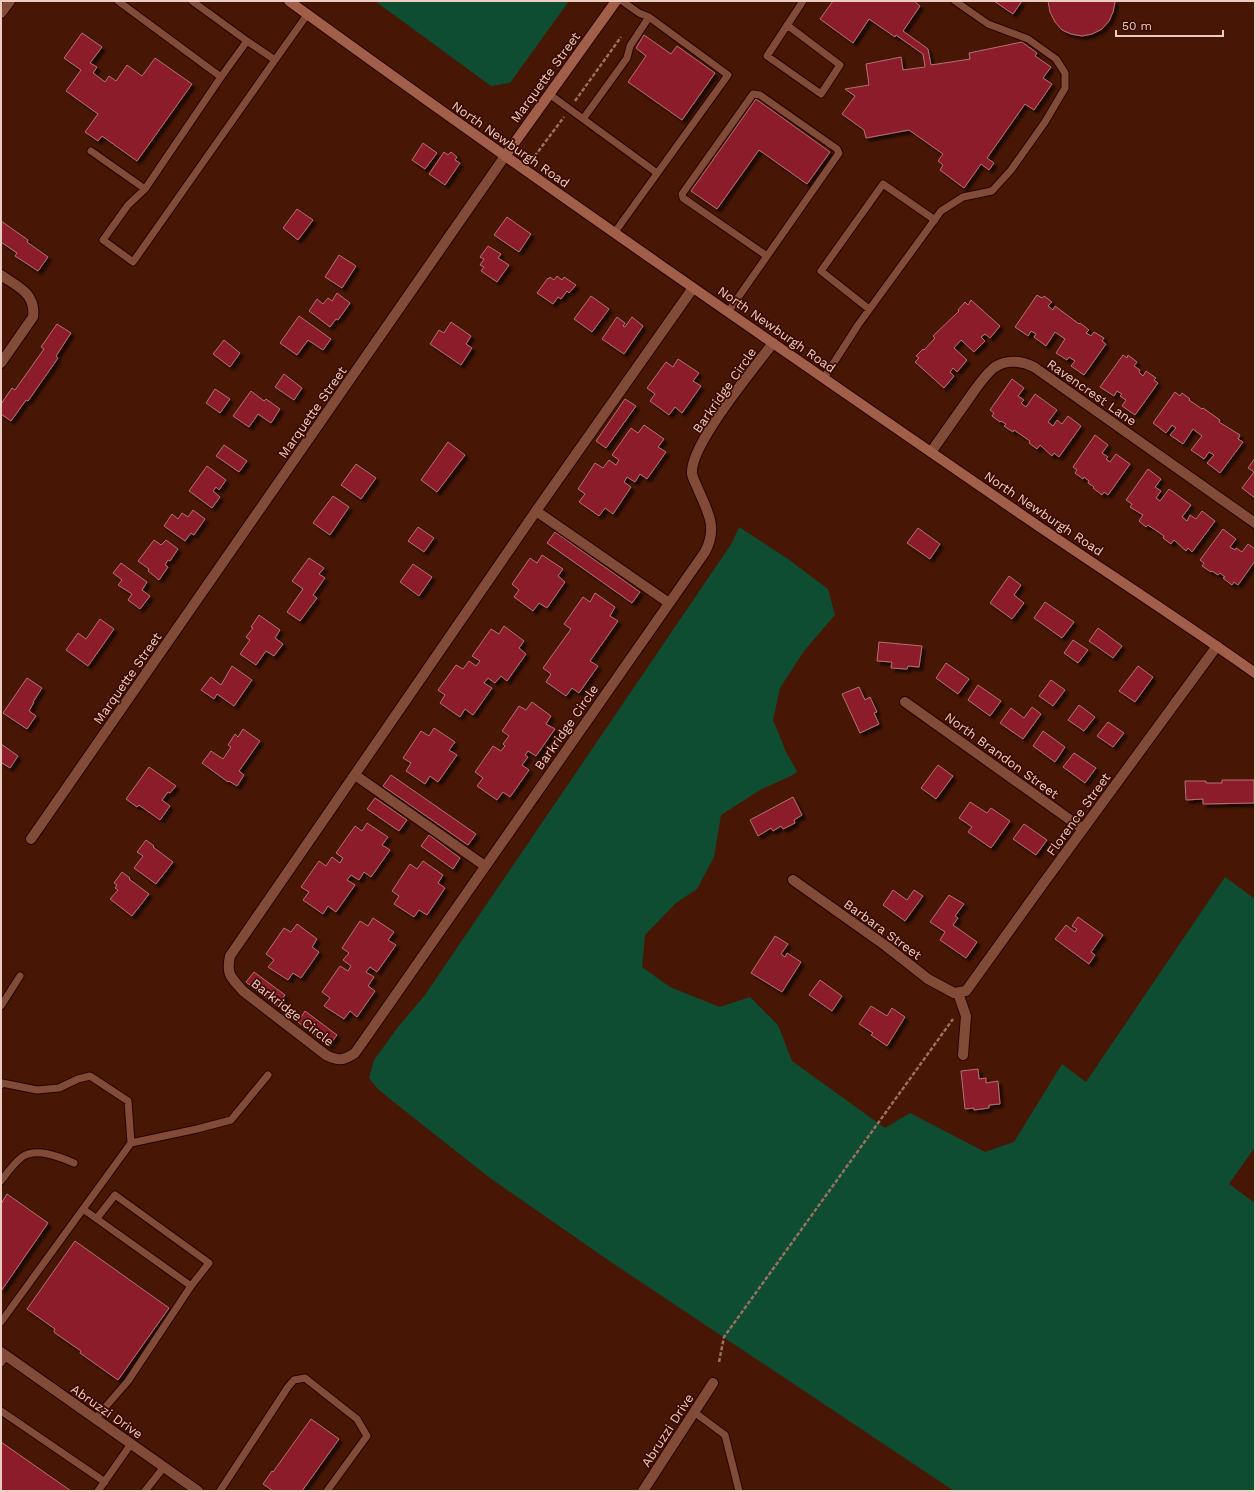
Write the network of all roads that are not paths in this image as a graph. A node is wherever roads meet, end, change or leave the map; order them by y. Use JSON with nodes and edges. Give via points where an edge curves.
{"nodes":[{"id":1,"x":10,"y":1,"type":"edge"},
{"id":2,"x":118,"y":1,"type":"edge"},
{"id":3,"x":192,"y":1,"type":"edge"},
{"id":4,"x":288,"y":1,"type":"edge"},
{"id":5,"x":616,"y":1,"type":"edge"},
{"id":6,"x":622,"y":1,"type":"edge"},
{"id":7,"x":803,"y":1,"type":"edge"},
{"id":8,"x":955,"y":1,"type":"edge"},
{"id":9,"x":1,"y":13,"type":"edge"},
{"id":10,"x":307,"y":14,"type":"junction"},
{"id":11,"x":649,"y":17,"type":"junction"},
{"id":12,"x":787,"y":25,"type":"junction"},
{"id":13,"x":246,"y":41,"type":"junction"},
{"id":14,"x":275,"y":60,"type":"junction"},
{"id":15,"x":221,"y":77,"type":"junction"},
{"id":16,"x":549,"y":94,"type":"junction"},
{"id":17,"x":583,"y":119,"type":"junction"},
{"id":18,"x":91,"y":151,"type":"dead end"},
{"id":19,"x":505,"y":156,"type":"junction"},
{"id":20,"x":658,"y":173,"type":"junction"},
{"id":21,"x":145,"y":189,"type":"junction"},
{"id":22,"x":935,"y":220,"type":"junction"},
{"id":23,"x":614,"y":232,"type":"junction"},
{"id":24,"x":767,"y":256,"type":"junction"},
{"id":25,"x":1,"y":275,"type":"edge"},
{"id":26,"x":693,"y":288,"type":"junction"},
{"id":27,"x":869,"y":309,"type":"junction"},
{"id":28,"x":728,"y":312,"type":"junction"},
{"id":29,"x":773,"y":343,"type":"junction"},
{"id":30,"x":1,"y":363,"type":"edge"},
{"id":31,"x":824,"y":378,"type":"junction"},
{"id":32,"x":931,"y":452,"type":"junction"},
{"id":33,"x":536,"y":512,"type":"junction"},
{"id":34,"x":1255,"y":523,"type":"edge"},
{"id":35,"x":669,"y":603,"type":"junction"},
{"id":36,"x":1217,"y":646,"type":"junction"},
{"id":37,"x":1255,"y":673,"type":"edge"},
{"id":38,"x":905,"y":702,"type":"dead end"},
{"id":39,"x":355,"y":775,"type":"junction"},
{"id":40,"x":1083,"y":829,"type":"junction"},
{"id":41,"x":31,"y":839,"type":"dead end"},
{"id":42,"x":485,"y":866,"type":"junction"},
{"id":43,"x":794,"y":880,"type":"dead end"},
{"id":44,"x":20,"y":976,"type":"dead end"},
{"id":45,"x":958,"y":993,"type":"junction"},
{"id":46,"x":1,"y":1006,"type":"edge"},
{"id":47,"x":962,"y":1056,"type":"dead end"},
{"id":48,"x":268,"y":1075,"type":"dead end"},
{"id":49,"x":1,"y":1083,"type":"edge"},
{"id":50,"x":131,"y":1143,"type":"junction"},
{"id":51,"x":74,"y":1163,"type":"dead end"},
{"id":52,"x":1,"y":1181,"type":"edge"},
{"id":53,"x":83,"y":1209,"type":"junction"},
{"id":54,"x":97,"y":1218,"type":"junction"},
{"id":55,"x":191,"y":1286,"type":"junction"},
{"id":56,"x":1,"y":1322,"type":"edge"},
{"id":57,"x":3,"y":1357,"type":"edge"},
{"id":58,"x":713,"y":1383,"type":"dead end"},
{"id":59,"x":1,"y":1411,"type":"edge"},
{"id":60,"x":694,"y":1412,"type":"junction"},
{"id":61,"x":95,"y":1419,"type":"junction"},
{"id":62,"x":131,"y":1444,"type":"junction"},
{"id":63,"x":164,"y":1467,"type":"junction"},
{"id":64,"x":104,"y":1482,"type":"junction"},
{"id":65,"x":98,"y":1491,"type":"edge"},
{"id":66,"x":145,"y":1491,"type":"edge"},
{"id":67,"x":198,"y":1491,"type":"edge"},
{"id":68,"x":220,"y":1491,"type":"edge"},
{"id":69,"x":327,"y":1491,"type":"edge"},
{"id":70,"x":643,"y":1491,"type":"edge"},
{"id":71,"x":739,"y":1491,"type":"edge"}],
"edges":[{"from":1,"to":9,"type":"street"},
{"from":2,"to":15,"type":"lane"},
{"from":3,"to":13,"type":"lane"},
{"from":4,"to":10,"type":"main road","name":"North Newburgh Road"},
{"from":5,"to":16,"type":"main road","name":"Marquette Street"},
{"from":6,"to":11,"type":"lane"},
{"from":7,"to":12,"type":"lane"},
{"from":8,"to":22,"type":"lane","via":[[988,24],[1028,39],[1056,59],[1065,73],[1065,88],[1011,170],[992,191],[963,197],[941,211]]},
{"from":10,"to":14,"type":"lane"},
{"from":10,"to":19,"type":"main road","name":"North Newburgh Road"},
{"from":11,"to":17,"type":"lane","via":[[630,46],[627,58]]},
{"from":11,"to":20,"type":"lane","via":[[728,75]]},
{"from":12,"to":12,"type":"lane","via":[[766,56],[821,94],[840,65]]},
{"from":13,"to":14,"type":"lane"},
{"from":13,"to":15,"type":"lane"},
{"from":14,"to":21,"type":"lane","via":[[133,262],[103,240],[128,205]]},
{"from":15,"to":21,"type":"lane"},
{"from":16,"to":17,"type":"lane"},
{"from":16,"to":19,"type":"main road","name":"Marquette Street"},
{"from":17,"to":20,"type":"lane"},
{"from":18,"to":21,"type":"lane"},
{"from":19,"to":23,"type":"main road","name":"North Newburgh Road"},
{"from":19,"to":41,"type":"street","name":"Marquette Street"},
{"from":20,"to":23,"type":"lane"},
{"from":22,"to":27,"type":"lane"},
{"from":22,"to":27,"type":"lane","via":[[883,184],[821,271]]},
{"from":23,"to":26,"type":"main road","name":"North Newburgh Road"},
{"from":24,"to":24,"type":"lane","via":[[838,153],[837,149],[760,95],[753,94],[682,194],[683,198]]},
{"from":24,"to":28,"type":"lane"},
{"from":25,"to":30,"type":"street","via":[[32,299],[34,309],[33,317]]},
{"from":26,"to":28,"type":"main road","name":"North Newburgh Road"},
{"from":26,"to":33,"type":"street","name":"Barkridge Circle"},
{"from":27,"to":31,"type":"lane"},
{"from":28,"to":29,"type":"main road","name":"North Newburgh Road"},
{"from":29,"to":31,"type":"main road","name":"North Newburgh Road"},
{"from":29,"to":35,"type":"street","name":"Barkridge Circle","via":[[710,428],[695,458],[692,474],[710,519],[710,542]]},
{"from":31,"to":32,"type":"main road","name":"North Newburgh Road"},
{"from":32,"to":34,"type":"street","name":"Ravencrest Lane","via":[[979,384],[995,367],[1005,363],[1026,363]]},
{"from":32,"to":36,"type":"main road","name":"North Newburgh Road"},
{"from":33,"to":35,"type":"street"},
{"from":33,"to":39,"type":"street","name":"Barkridge Circle"},
{"from":35,"to":42,"type":"street","name":"Barkridge Circle"},
{"from":36,"to":37,"type":"main road","name":"North Newburgh Road"},
{"from":36,"to":40,"type":"street","name":"Florence Street"},
{"from":38,"to":40,"type":"street","name":"North Brandon Street"},
{"from":39,"to":42,"type":"street"},
{"from":39,"to":42,"type":"street","name":"Barkridge Circle","via":[[230,956],[228,968],[231,978],[243,991],[326,1055],[336,1060],[348,1058],[355,1053]]},
{"from":40,"to":45,"type":"street","name":"Florence Street","via":[[970,987]]},
{"from":43,"to":45,"type":"street","name":"Barbara Street","via":[[928,979],[949,992]]},
{"from":44,"to":46,"type":"lane"},
{"from":45,"to":47,"type":"street","via":[[966,1016]]},
{"from":48,"to":50,"type":"lane","via":[[231,1120]]},
{"from":49,"to":50,"type":"lane","via":[[36,1090],[59,1088],[90,1076],[128,1101]]},
{"from":50,"to":53,"type":"lane"},
{"from":51,"to":52,"type":"lane","via":[[64,1158],[36,1152],[23,1156]]},
{"from":53,"to":54,"type":"lane"},
{"from":53,"to":56,"type":"lane"},
{"from":54,"to":55,"type":"lane"},
{"from":54,"to":55,"type":"lane","via":[[115,1195],[209,1263]]},
{"from":55,"to":61,"type":"lane","via":[[128,1380]]},
{"from":57,"to":61,"type":"street","name":"Abruzzi Drive"},
{"from":58,"to":60,"type":"street","name":"Abruzzi Drive"},
{"from":59,"to":64,"type":"lane"},
{"from":60,"to":70,"type":"street","name":"Abruzzi Drive"},
{"from":60,"to":71,"type":"lane","via":[[726,1435]]},
{"from":61,"to":62,"type":"street","name":"Abruzzi Drive"},
{"from":62,"to":63,"type":"street","name":"Abruzzi Drive"},
{"from":62,"to":64,"type":"lane"},
{"from":63,"to":66,"type":"lane"},
{"from":63,"to":67,"type":"street","name":"Abruzzi Drive"},
{"from":64,"to":65,"type":"lane"},
{"from":68,"to":69,"type":"lane","via":[[288,1387],[294,1380],[305,1378],[357,1419],[367,1436]]}]}
